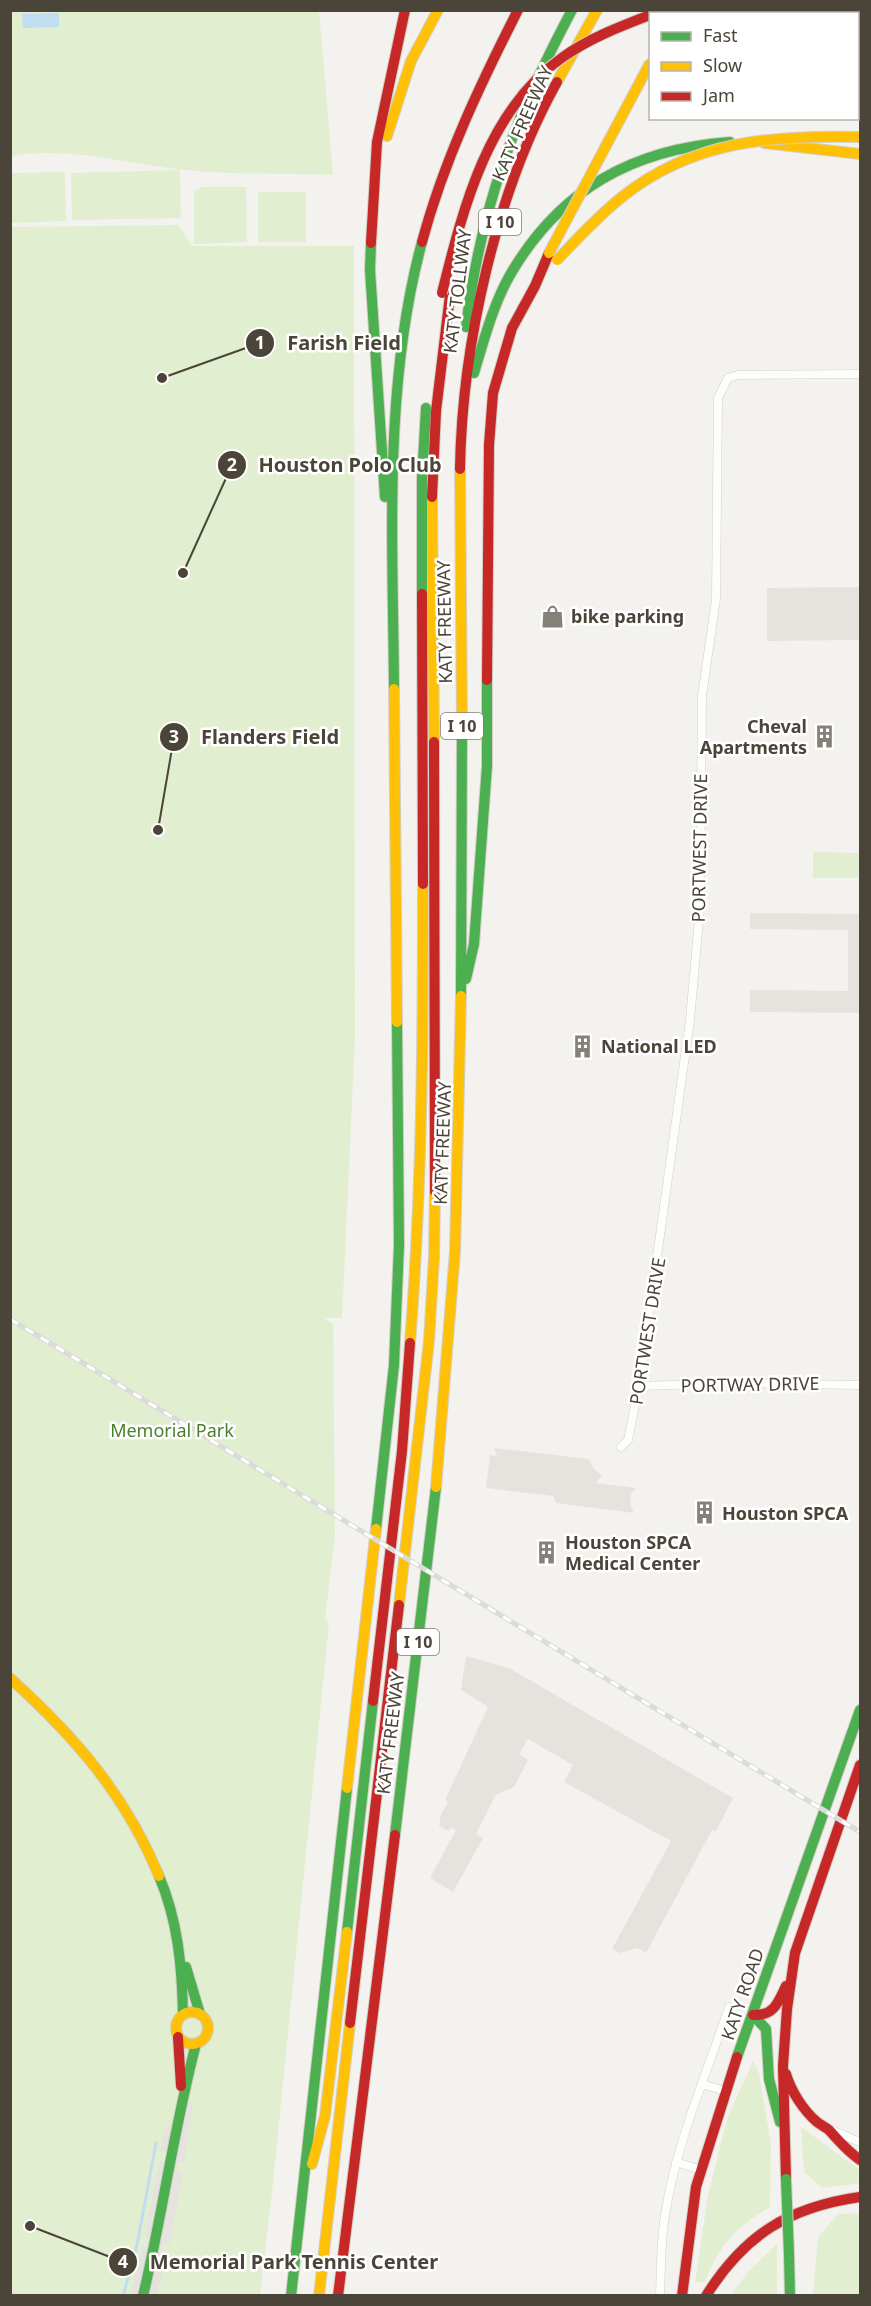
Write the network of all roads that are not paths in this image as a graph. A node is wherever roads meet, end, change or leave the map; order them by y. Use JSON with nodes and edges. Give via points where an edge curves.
{"nodes":[{"id":1,"x":405,"y":10,"type":"edge"},
{"id":2,"x":438,"y":10,"type":"edge"},
{"id":3,"x":518,"y":10,"type":"edge"},
{"id":4,"x":572,"y":10,"type":"edge"},
{"id":5,"x":597,"y":10,"type":"edge"},
{"id":6,"x":649,"y":16,"type":"edge"},
{"id":7,"x":649,"y":25,"type":"edge"},
{"id":8,"x":649,"y":67,"type":"edge"},
{"id":9,"x":861,"y":137,"type":"edge"},
{"id":10,"x":861,"y":154,"type":"edge"},
{"id":11,"x":375,"y":184,"type":"junction"},
{"id":12,"x":535,"y":286,"type":"junction"},
{"id":13,"x":446,"y":294,"type":"junction"},
{"id":14,"x":861,"y":374,"type":"edge"},
{"id":15,"x":460,"y":452,"type":"junction"},
{"id":16,"x":393,"y":669,"type":"junction"},
{"id":17,"x":460,"y":1001,"type":"junction"},
{"id":18,"x":861,"y":1385,"type":"edge"},
{"id":19,"x":639,"y":1386,"type":"junction"},
{"id":20,"x":621,"y":1447,"type":"dead end"},
{"id":21,"x":10,"y":1678,"type":"edge"},
{"id":22,"x":861,"y":1710,"type":"edge"},
{"id":23,"x":861,"y":1765,"type":"edge"},
{"id":24,"x":178,"y":1944,"type":"junction"},
{"id":25,"x":790,"y":1977,"type":"junction"},
{"id":26,"x":729,"y":2007,"type":"dead end"},
{"id":27,"x":183,"y":2014,"type":"junction"},
{"id":28,"x":200,"y":2014,"type":"junction"},
{"id":29,"x":753,"y":2014,"type":"junction"},
{"id":30,"x":178,"y":2037,"type":"junction"},
{"id":31,"x":196,"y":2044,"type":"junction"},
{"id":32,"x":783,"y":2062,"type":"junction"},
{"id":33,"x":702,"y":2084,"type":"junction"},
{"id":34,"x":725,"y":2091,"type":"junction"},
{"id":35,"x":181,"y":2101,"type":"junction"},
{"id":36,"x":827,"y":2128,"type":"junction"},
{"id":37,"x":783,"y":2134,"type":"junction"},
{"id":38,"x":861,"y":2142,"type":"edge"},
{"id":39,"x":861,"y":2160,"type":"edge"},
{"id":40,"x":676,"y":2162,"type":"junction"},
{"id":41,"x":701,"y":2170,"type":"junction"},
{"id":42,"x":861,"y":2196,"type":"edge"},
{"id":43,"x":300,"y":2211,"type":"junction"},
{"id":44,"x":143,"y":2295,"type":"edge"},
{"id":45,"x":291,"y":2295,"type":"edge"},
{"id":46,"x":319,"y":2295,"type":"edge"},
{"id":47,"x":338,"y":2295,"type":"edge"},
{"id":48,"x":660,"y":2295,"type":"edge"},
{"id":49,"x":682,"y":2295,"type":"edge"},
{"id":50,"x":706,"y":2295,"type":"edge"},
{"id":51,"x":790,"y":2295,"type":"edge"}],
"edges":[{"from":1,"to":11,"type":"main road","via":[[377,142]]},
{"from":2,"to":11,"type":"main road","via":[[411,61]]},
{"from":3,"to":16,"type":"main road","name":"KATY FREEWAY","via":[[466,114],[444,172],[420,250],[406,318],[394,430]]},
{"from":4,"to":15,"type":"main road","name":"KATY TOLLWAY","via":[[508,141],[483,222],[468,311]]},
{"from":5,"to":15,"type":"main road","name":"KATY FREEWAY","number":"I 10","via":[[543,109],[495,236],[473,336]]},
{"from":6,"to":13,"type":"main road","bridge":true,"via":[[623,24],[569,52],[511,108],[487,149],[466,199]]},
{"from":7,"to":13,"type":"main road","via":[[602,42],[574,60],[550,78],[517,114],[482,177]]},
{"from":8,"to":12,"type":"main road","bridge":true},
{"from":9,"to":12,"type":"main road","bridge":true,"via":[[763,137],[681,160],[610,205]]},
{"from":10,"to":15,"type":"main road","via":[[772,143],[700,144],[657,153],[598,181],[544,227],[509,277],[473,378]]},
{"from":11,"to":16,"type":"main road","via":[[370,270]]},
{"from":12,"to":17,"type":"main road","via":[[512,328],[493,393],[488,498],[487,766],[474,944]]},
{"from":13,"to":43,"type":"main road","via":[[431,356],[422,479],[423,1113],[412,1345],[325,2116]]},
{"from":13,"to":46,"type":"main road","via":[[432,481],[436,1126],[429,1341]]},
{"from":14,"to":19,"type":"street","name":"PORTWEST DRIVE","via":[[738,375],[728,378],[718,398],[716,599],[702,705],[700,914],[690,1026]]},
{"from":15,"to":17,"type":"main road","name":"KATY FREEWAY","number":"I 10"},
{"from":16,"to":43,"type":"main road","name":"KATY FREEWAY","via":[[399,1213],[394,1365]]},
{"from":17,"to":47,"type":"main road","name":"KATY FREEWAY","number":"I 10","via":[[455,1252],[442,1431]]},
{"from":18,"to":19,"type":"street","name":"PORTWAY DRIVE"},
{"from":19,"to":20,"type":"street","name":"PORTWEST DRIVE","via":[[628,1440]]},
{"from":21,"to":24,"type":"main road","via":[[81,1747],[133,1818],[165,1888]]},
{"from":22,"to":29,"type":"main road","name":"KATY ROAD"},
{"from":23,"to":25,"type":"main road","name":"KATY ROAD"},
{"from":24,"to":27,"type":"main road"},
{"from":24,"to":28,"type":"main road"},
{"from":25,"to":29,"type":"main road","via":[[771,2014]]},
{"from":25,"to":32,"type":"main road","name":"KATY ROAD"},
{"from":26,"to":33,"type":"street"},
{"from":27,"to":28,"type":"main road"},
{"from":27,"to":30,"type":"main road","via":[[176,2023]]},
{"from":28,"to":31,"type":"main road","via":[[207,2022],[207,2033]]},
{"from":29,"to":34,"type":"main road","name":"KATY ROAD"},
{"from":29,"to":37,"type":"main road","via":[[766,2029],[769,2079]]},
{"from":30,"to":31,"type":"main road","via":[[185,2043]]},
{"from":30,"to":35,"type":"main road"},
{"from":31,"to":35,"type":"main road"},
{"from":32,"to":36,"type":"main road","via":[[790,2088],[817,2122]]},
{"from":32,"to":37,"type":"main road","name":"KATY ROAD"},
{"from":33,"to":34,"type":"street"},
{"from":33,"to":40,"type":"street"},
{"from":34,"to":41,"type":"main road","name":"KATY ROAD"},
{"from":35,"to":44,"type":"main road"},
{"from":36,"to":38,"type":"street"},
{"from":36,"to":39,"type":"main road","via":[[841,2146]]},
{"from":37,"to":51,"type":"main road","name":"KATY ROAD","bridge":true},
{"from":40,"to":41,"type":"street"},
{"from":40,"to":48,"type":"street","via":[[666,2206]]},
{"from":41,"to":49,"type":"main road","name":"KATY ROAD"},
{"from":42,"to":50,"type":"main road","via":[[790,2213],[770,2225],[726,2265]]},
{"from":43,"to":45,"type":"main road","name":"KATY FREEWAY"}]}
